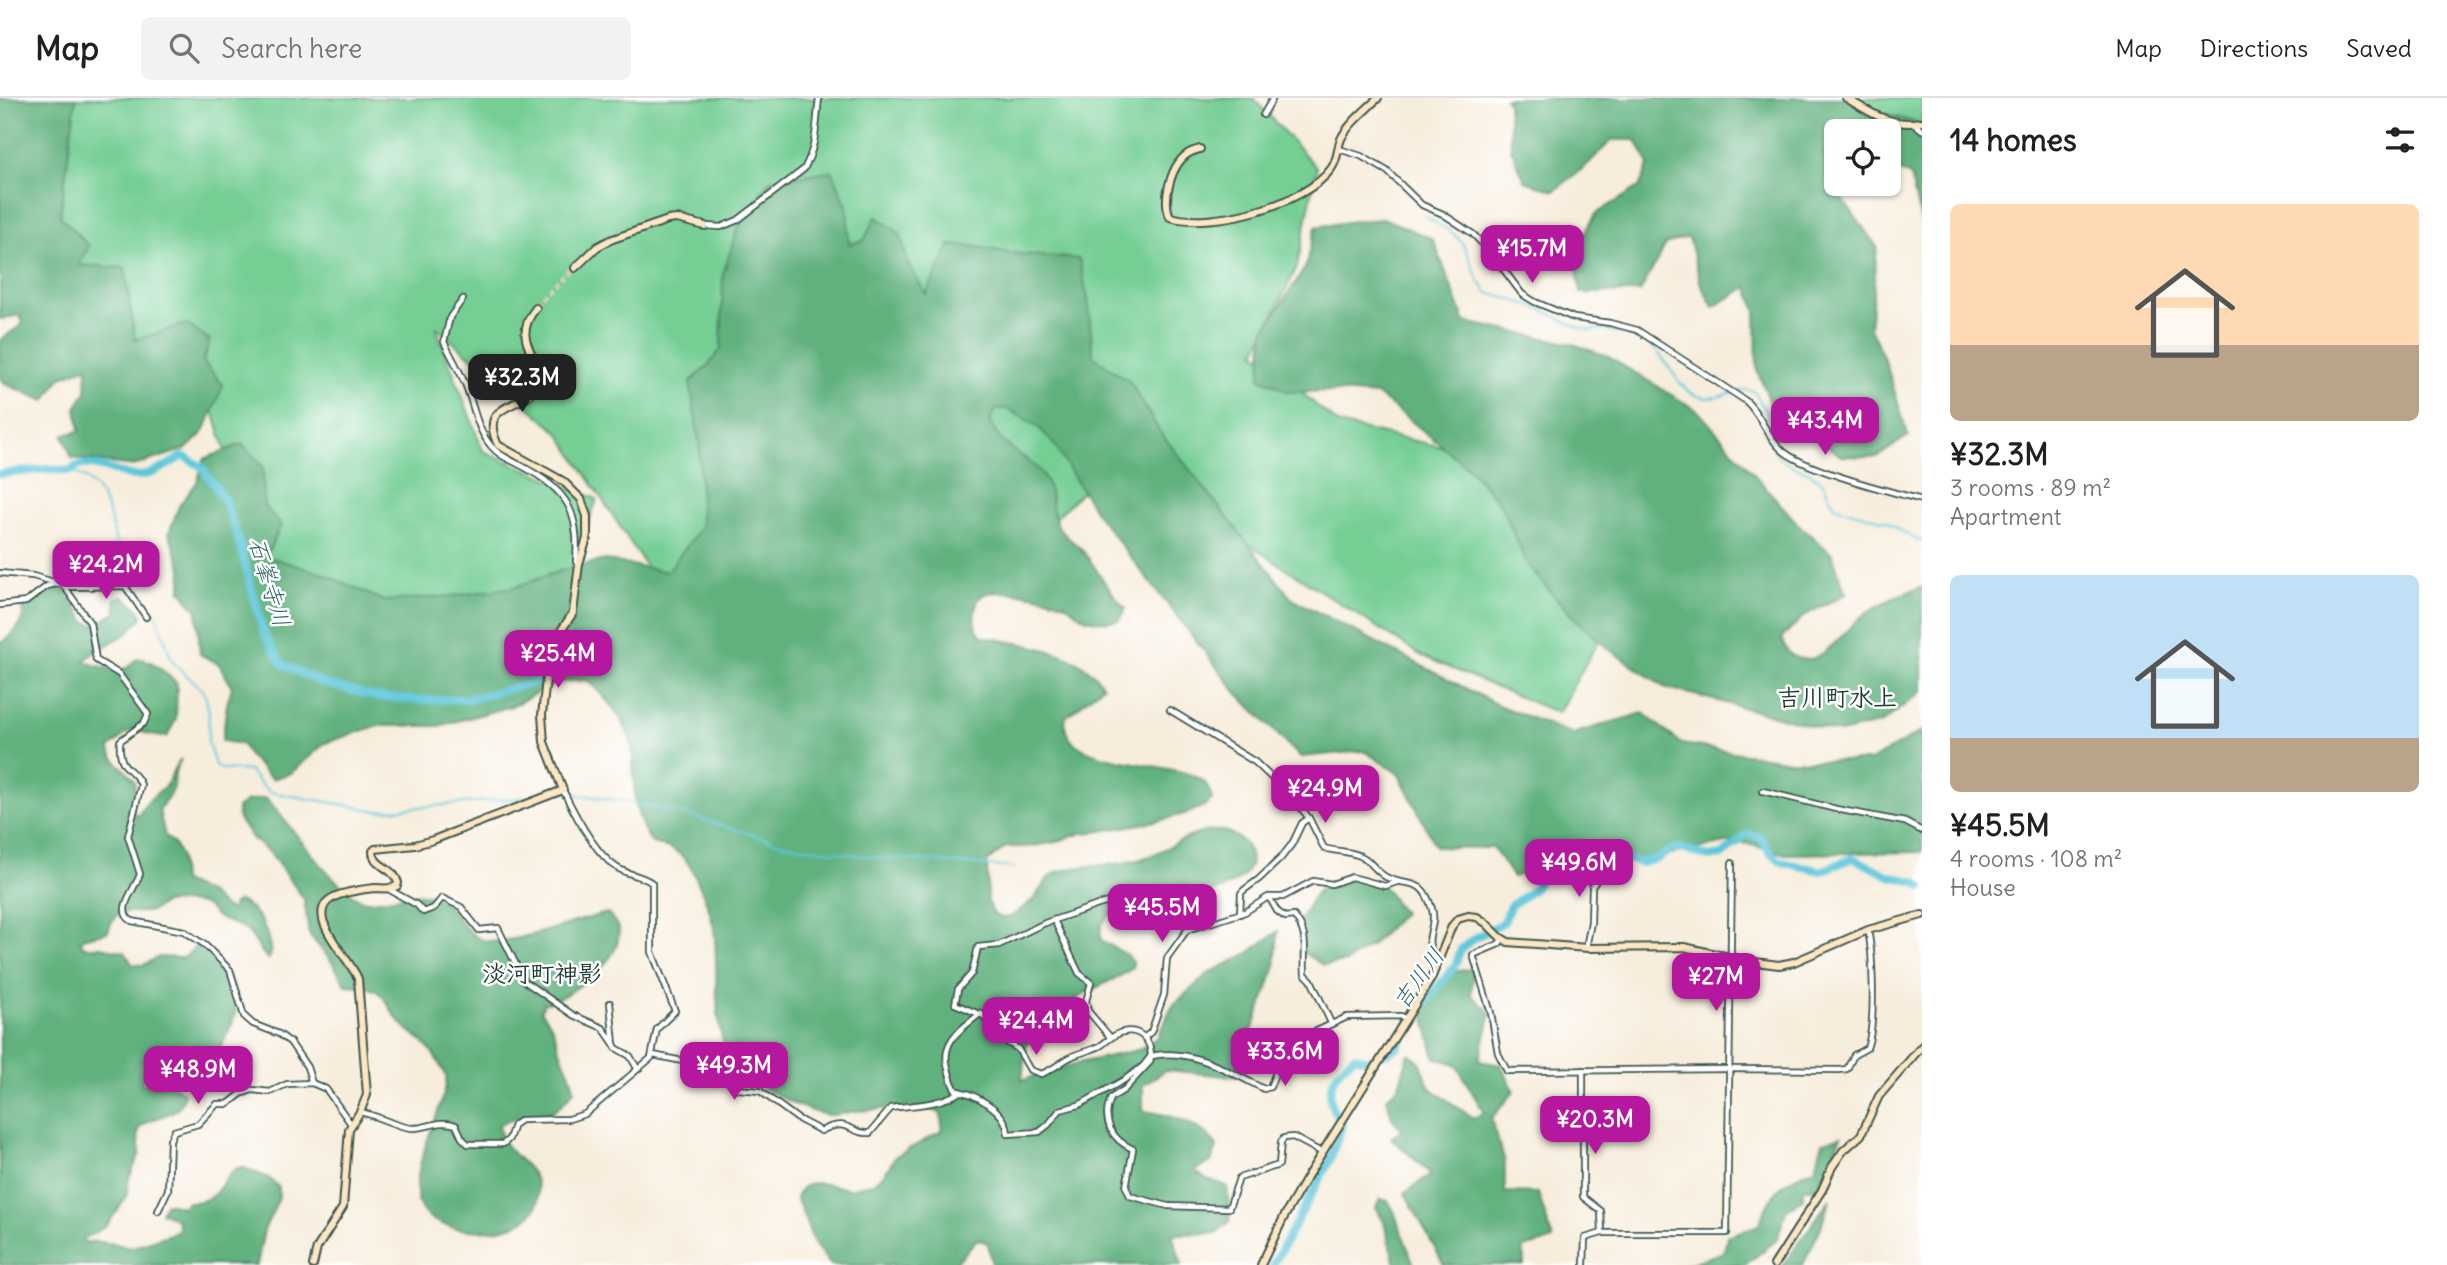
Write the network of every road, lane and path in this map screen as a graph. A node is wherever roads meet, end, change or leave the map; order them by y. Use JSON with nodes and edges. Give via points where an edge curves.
{"nodes":[{"id":1,"x":819,"y":98,"type":"edge"},
{"id":2,"x":1273,"y":98,"type":"edge"},
{"id":3,"x":1378,"y":98,"type":"edge"},
{"id":4,"x":1846,"y":98,"type":"edge"},
{"id":5,"x":1263,"y":115,"type":"dead end"},
{"id":6,"x":1918,"y":122,"type":"edge"},
{"id":7,"x":1922,"y":130,"type":"edge"},
{"id":8,"x":1200,"y":149,"type":"dead end"},
{"id":9,"x":1339,"y":149,"type":"junction"},
{"id":10,"x":705,"y":226,"type":"joint"},
{"id":11,"x":575,"y":268,"type":"tunnel mouth"},
{"id":12,"x":463,"y":299,"type":"dead end"},
{"id":13,"x":536,"y":308,"type":"tunnel mouth"},
{"id":14,"x":1922,"y":500,"type":"edge"},
{"id":15,"x":579,"y":564,"type":"junction"},
{"id":16,"x":0,"y":573,"type":"edge"},
{"id":17,"x":57,"y":584,"type":"junction"},
{"id":18,"x":64,"y":586,"type":"junction"},
{"id":19,"x":0,"y":605,"type":"edge"},
{"id":20,"x":146,"y":617,"type":"dead end"},
{"id":21,"x":1170,"y":710,"type":"dead end"},
{"id":22,"x":563,"y":790,"type":"junction"},
{"id":23,"x":1763,"y":791,"type":"dead end"},
{"id":24,"x":1308,"y":818,"type":"junction"},
{"id":25,"x":1922,"y":831,"type":"edge"},
{"id":26,"x":1732,"y":863,"type":"dead end"},
{"id":27,"x":1607,"y":864,"type":"dead end"},
{"id":28,"x":1401,"y":881,"type":"junction"},
{"id":29,"x":1149,"y":888,"type":"dead end"},
{"id":30,"x":390,"y":890,"type":"junction"},
{"id":31,"x":1269,"y":897,"type":"junction"},
{"id":32,"x":1240,"y":914,"type":"junction"},
{"id":33,"x":1922,"y":915,"type":"edge"},
{"id":34,"x":1054,"y":920,"type":"junction"},
{"id":35,"x":1868,"y":930,"type":"junction"},
{"id":36,"x":1501,"y":938,"type":"junction"},
{"id":37,"x":1586,"y":948,"type":"junction"},
{"id":38,"x":1730,"y":957,"type":"junction"},
{"id":39,"x":1438,"y":960,"type":"junction"},
{"id":40,"x":610,"y":1003,"type":"dead end"},
{"id":41,"x":981,"y":1013,"type":"junction"},
{"id":42,"x":1405,"y":1018,"type":"junction"},
{"id":43,"x":1331,"y":1023,"type":"junction"},
{"id":44,"x":1110,"y":1037,"type":"junction"},
{"id":45,"x":1145,"y":1037,"type":"junction"},
{"id":46,"x":614,"y":1044,"type":"junction"},
{"id":47,"x":1922,"y":1046,"type":"edge"},
{"id":48,"x":653,"y":1055,"type":"junction"},
{"id":49,"x":1151,"y":1056,"type":"junction"},
{"id":50,"x":637,"y":1068,"type":"junction"},
{"id":51,"x":1729,"y":1069,"type":"junction"},
{"id":52,"x":1583,"y":1070,"type":"junction"},
{"id":53,"x":313,"y":1083,"type":"junction"},
{"id":54,"x":960,"y":1093,"type":"junction"},
{"id":55,"x":360,"y":1112,"type":"junction"},
{"id":56,"x":351,"y":1124,"type":"junction"},
{"id":57,"x":1321,"y":1152,"type":"junction"},
{"id":58,"x":158,"y":1211,"type":"dead end"},
{"id":59,"x":1602,"y":1233,"type":"junction"},
{"id":60,"x":313,"y":1265,"type":"edge"},
{"id":61,"x":1261,"y":1265,"type":"edge"},
{"id":62,"x":1584,"y":1265,"type":"edge"},
{"id":63,"x":1774,"y":1265,"type":"edge"}],
"edges":[{"from":1,"to":10,"type":"street","via":[[816,137],[804,169],[738,220],[721,228]]},
{"from":2,"to":5,"type":"street"},
{"from":3,"to":9,"type":"street","via":[[1343,136]]},
{"from":4,"to":6,"type":"street","via":[[1892,122]]},
{"from":6,"to":7,"type":"street"},
{"from":8,"to":9,"type":"street","via":[[1188,153],[1175,172],[1166,198],[1170,217],[1223,217],[1278,205],[1324,178]]},
{"from":9,"to":14,"type":"street","via":[[1387,171],[1422,205],[1473,234],[1522,294],[1574,318],[1637,330],[1746,401],[1788,456]]},
{"from":10,"to":11,"type":"street","via":[[668,220],[610,240]]},
{"from":12,"to":15,"type":"street","via":[[450,317],[444,342],[466,386],[478,425],[501,456],[561,492],[573,517]]},
{"from":13,"to":15,"type":"street","via":[[528,317],[525,334],[540,374],[538,382],[528,395],[497,412],[493,428],[498,444],[563,481],[581,499],[589,528]]},
{"from":15,"to":22,"type":"street","via":[[571,619],[552,644],[542,715],[544,742]]},
{"from":16,"to":17,"type":"street"},
{"from":17,"to":18,"type":"street"},
{"from":17,"to":19,"type":"street","via":[[26,602]]},
{"from":18,"to":20,"type":"street","via":[[125,586]]},
{"from":18,"to":53,"type":"street","via":[[90,623],[96,660],[119,674],[148,714],[119,745],[123,765],[141,785],[128,836],[140,873],[123,913],[132,921],[184,931],[205,945],[230,970],[244,1016],[290,1042]]},
{"from":21,"to":24,"type":"street","via":[[1255,762]]},
{"from":22,"to":30,"type":"street","via":[[433,840],[375,849],[375,862],[397,878],[397,886]]},
{"from":22,"to":48,"type":"street","via":[[584,831],[608,860],[652,883],[652,952],[675,1011],[657,1029]]},
{"from":23,"to":25,"type":"street","via":[[1905,822]]},
{"from":24,"to":28,"type":"street","via":[[1324,848],[1358,855],[1383,876]]},
{"from":24,"to":32,"type":"street","via":[[1281,859],[1244,890]]},
{"from":26,"to":38,"type":"street"},
{"from":27,"to":37,"type":"street","via":[[1592,887]]},
{"from":28,"to":31,"type":"street","via":[[1385,886],[1352,877],[1332,884],[1313,881],[1283,897]]},
{"from":28,"to":39,"type":"street","via":[[1422,888],[1433,911],[1428,943]]},
{"from":29,"to":34,"type":"street"},
{"from":30,"to":46,"type":"street","via":[[423,912],[442,898],[461,907],[479,930],[498,928],[524,981],[573,1015],[606,1031]]},
{"from":30,"to":55,"type":"street","via":[[342,894],[326,905],[322,916],[324,928],[358,979],[367,1081]]},
{"from":31,"to":32,"type":"street"},
{"from":31,"to":43,"type":"street","via":[[1285,918],[1294,916],[1299,922],[1306,941],[1305,974]]},
{"from":32,"to":45,"type":"street","via":[[1187,930],[1167,958],[1164,995]]},
{"from":33,"to":35,"type":"street"},
{"from":34,"to":41,"type":"street","via":[[999,945],[978,947],[972,973],[955,998],[957,1006]]},
{"from":34,"to":44,"type":"street","via":[[1079,973],[1091,984],[1088,1011]]},
{"from":35,"to":38,"type":"street","via":[[1794,962],[1765,964]]},
{"from":35,"to":51,"type":"street","via":[[1870,1042],[1854,1055],[1847,1069]]},
{"from":36,"to":37,"type":"street"},
{"from":36,"to":39,"type":"street","via":[[1478,918],[1458,919]]},
{"from":36,"to":52,"type":"street","via":[[1499,944],[1473,955],[1500,1062],[1507,1071]]},
{"from":37,"to":38,"type":"street","via":[[1671,946]]},
{"from":38,"to":51,"type":"street"},
{"from":39,"to":42,"type":"street"},
{"from":40,"to":46,"type":"street"},
{"from":41,"to":44,"type":"street","via":[[994,1034],[1018,1049],[1030,1070],[1041,1074]]},
{"from":41,"to":54,"type":"street","via":[[958,1030],[946,1053],[951,1082]]},
{"from":42,"to":43,"type":"street","via":[[1362,1015]]},
{"from":42,"to":57,"type":"street"},
{"from":43,"to":49,"type":"street","via":[[1286,1050],[1274,1082],[1264,1089],[1228,1070],[1174,1052]]},
{"from":44,"to":45,"type":"street","via":[[1130,1031]]},
{"from":45,"to":49,"type":"street"},
{"from":46,"to":50,"type":"street"},
{"from":47,"to":63,"type":"street","via":[[1879,1096],[1861,1135],[1837,1159]]},
{"from":48,"to":50,"type":"street"},
{"from":48,"to":54,"type":"street","via":[[725,1074],[738,1089],[760,1091],[821,1131],[838,1125],[867,1134],[891,1108],[919,1107]]},
{"from":49,"to":54,"type":"street","via":[[1124,1080],[1079,1105],[1060,1110],[1040,1132],[1008,1134],[999,1112]]},
{"from":49,"to":57,"type":"street","via":[[1147,1066],[1109,1102],[1109,1130],[1121,1144],[1133,1149],[1126,1187],[1130,1196],[1168,1206],[1229,1209],[1239,1178],[1279,1164],[1284,1139],[1293,1137]]},
{"from":50,"to":55,"type":"street","via":[[586,1114],[522,1120],[503,1144],[468,1144],[451,1123],[410,1128]]},
{"from":51,"to":52,"type":"street"},
{"from":51,"to":59,"type":"street","via":[[1727,1233]]},
{"from":52,"to":59,"type":"street","via":[[1583,1197],[1601,1211]]},
{"from":53,"to":56,"type":"street","via":[[326,1089]]},
{"from":53,"to":58,"type":"street","via":[[244,1092],[228,1104],[214,1106],[198,1124],[174,1130],[168,1189]]},
{"from":55,"to":56,"type":"street"},
{"from":56,"to":60,"type":"street","via":[[343,1207],[317,1248]]},
{"from":57,"to":61,"type":"street"},
{"from":59,"to":62,"type":"street","via":[[1585,1238]]}]}
